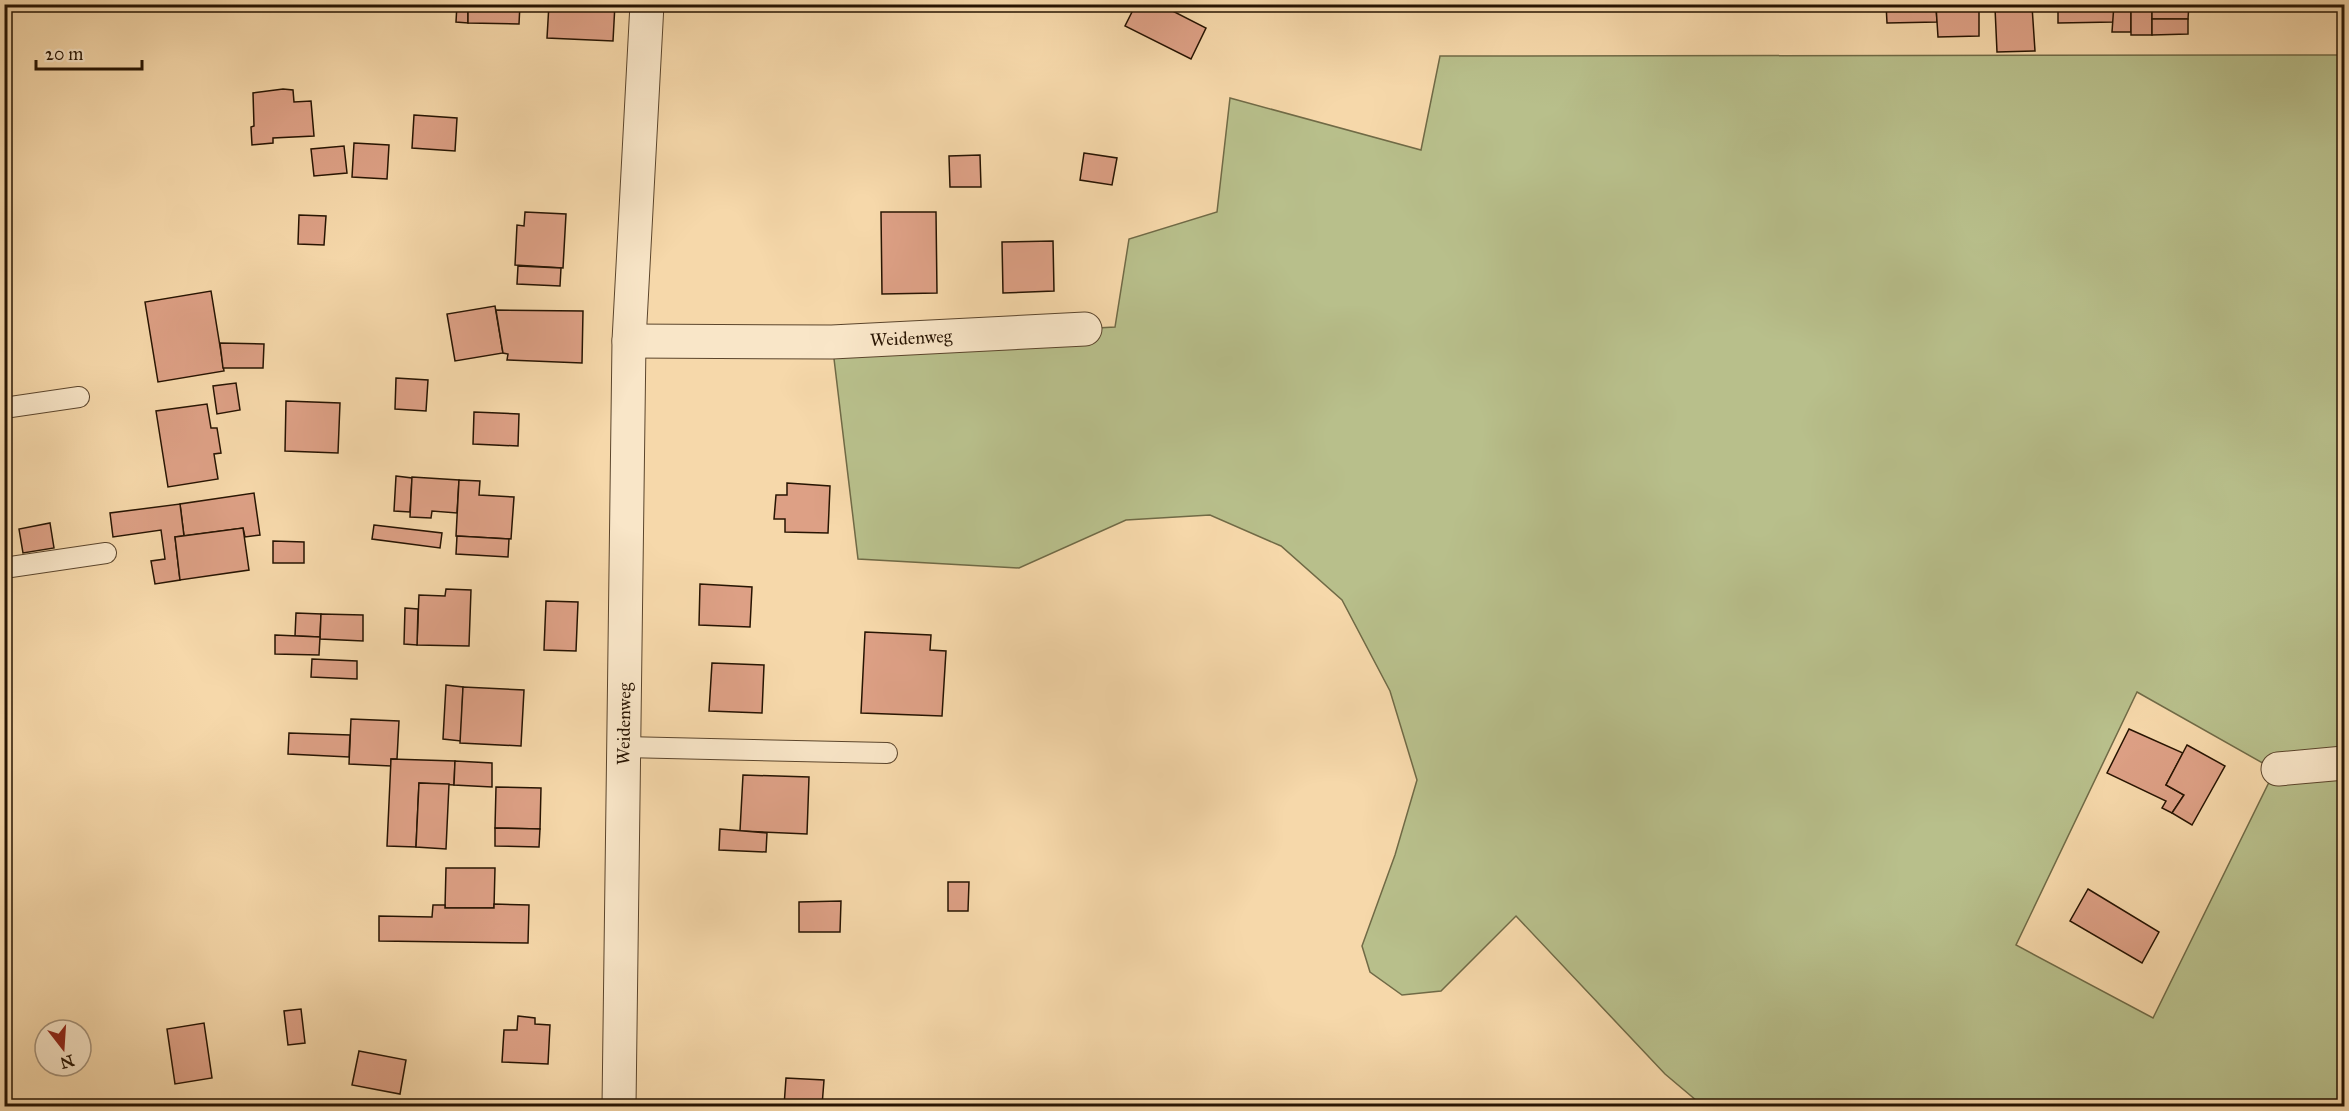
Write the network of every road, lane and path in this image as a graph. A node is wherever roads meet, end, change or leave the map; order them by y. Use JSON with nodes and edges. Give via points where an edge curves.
{"nodes":[{"id":1,"x":647,"y":4,"type":"edge"},
{"id":2,"x":1085,"y":329,"type":"dead end"},
{"id":3,"x":629,"y":341,"type":"junction"},
{"id":4,"x":79,"y":397,"type":"dead end"},
{"id":5,"x":4,"y":408,"type":"edge"},
{"id":6,"x":106,"y":553,"type":"dead end"},
{"id":7,"x":4,"y":568,"type":"edge"},
{"id":8,"x":624,"y":747,"type":"junction"},
{"id":9,"x":887,"y":753,"type":"dead end"},
{"id":10,"x":2344,"y":763,"type":"edge"},
{"id":11,"x":2278,"y":769,"type":"dead end"},
{"id":12,"x":619,"y":1107,"type":"edge"}],
"edges":[{"from":1,"to":3,"type":"street","name":"Weidenweg"},
{"from":2,"to":3,"type":"street","name":"Weidenweg","via":[[832,342]]},
{"from":3,"to":8,"type":"street","name":"Weidenweg"},
{"from":4,"to":5,"type":"lane"},
{"from":6,"to":7,"type":"lane"},
{"from":8,"to":9,"type":"lane"},
{"from":8,"to":12,"type":"street","name":"Weidenweg"},
{"from":10,"to":11,"type":"street"}]}
